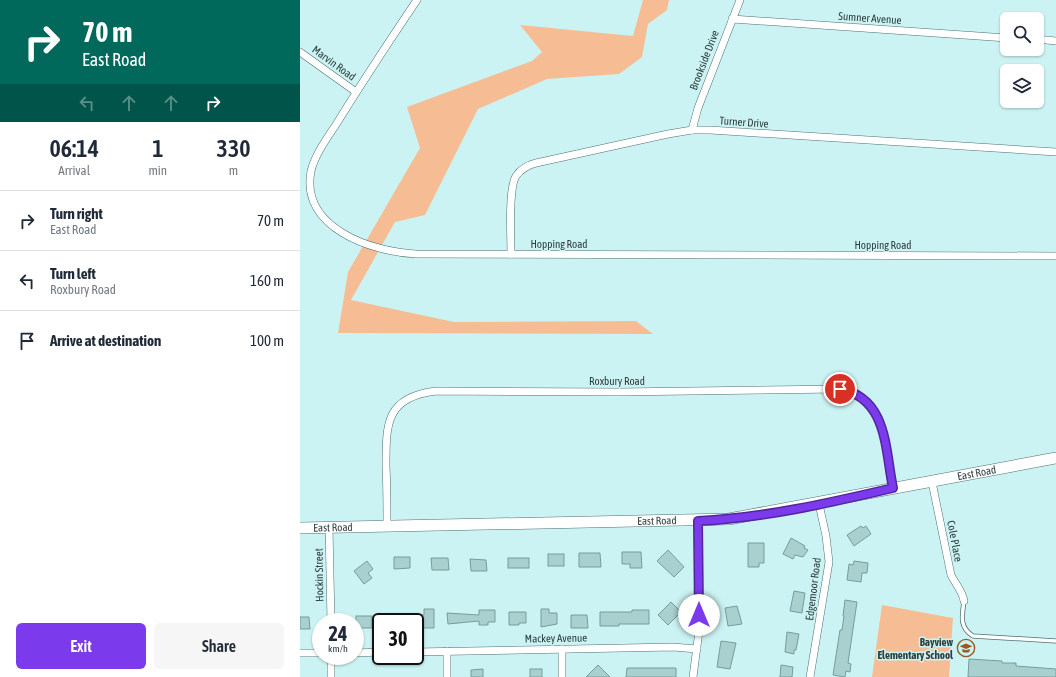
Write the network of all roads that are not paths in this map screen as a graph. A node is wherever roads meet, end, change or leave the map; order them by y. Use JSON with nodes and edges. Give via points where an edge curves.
{"nodes":[{"id":1,"x":417,"y":0,"type":"edge"},
{"id":2,"x":740,"y":0,"type":"edge"},
{"id":3,"x":732,"y":19,"type":"junction"},
{"id":4,"x":1000,"y":38,"type":"edge"},
{"id":5,"x":1044,"y":40,"type":"edge"},
{"id":6,"x":1056,"y":41,"type":"edge"},
{"id":7,"x":300,"y":52,"type":"edge"},
{"id":8,"x":356,"y":92,"type":"junction"},
{"id":9,"x":692,"y":130,"type":"junction"},
{"id":10,"x":1056,"y":152,"type":"edge"},
{"id":11,"x":511,"y":254,"type":"junction"},
{"id":12,"x":1056,"y":256,"type":"edge"},
{"id":13,"x":1056,"y":458,"type":"edge"},
{"id":14,"x":932,"y":482,"type":"junction"},
{"id":15,"x":893,"y":488,"type":"junction"},
{"id":16,"x":819,"y":504,"type":"junction"},
{"id":17,"x":698,"y":521,"type":"junction"},
{"id":18,"x":387,"y":525,"type":"junction"},
{"id":19,"x":329,"y":527,"type":"junction"},
{"id":20,"x":300,"y":528,"type":"edge"},
{"id":21,"x":964,"y":601,"type":"joint"},
{"id":22,"x":331,"y":613,"type":"edge"},
{"id":23,"x":1055,"y":641,"type":"edge"},
{"id":24,"x":562,"y":649,"type":"junction"},
{"id":25,"x":697,"y":649,"type":"junction"},
{"id":26,"x":447,"y":651,"type":"junction"},
{"id":27,"x":424,"y":652,"type":"edge"},
{"id":28,"x":300,"y":653,"type":"edge"},
{"id":29,"x":312,"y":653,"type":"edge"},
{"id":30,"x":331,"y":665,"type":"edge"},
{"id":31,"x":332,"y":677,"type":"edge"},
{"id":32,"x":447,"y":677,"type":"edge"},
{"id":33,"x":562,"y":677,"type":"edge"},
{"id":34,"x":693,"y":677,"type":"edge"},
{"id":35,"x":810,"y":677,"type":"edge"}],
"edges":[{"from":1,"to":8,"type":"street","name":"Hopping Road"},
{"from":2,"to":3,"type":"street","name":"Brookside Drive"},
{"from":3,"to":4,"type":"street","name":"Sumner Avenue"},
{"from":3,"to":9,"type":"street","name":"Brookside Drive"},
{"from":5,"to":6,"type":"street"},
{"from":7,"to":8,"type":"street","name":"Marvin Road"},
{"from":8,"to":11,"type":"street","name":"Hopping Road","via":[[311,169],[310,190],[313,201],[326,220],[355,240],[386,252]]},
{"from":9,"to":10,"type":"street","name":"Turner Drive"},
{"from":9,"to":11,"type":"street","name":"Turner Drive","via":[[525,167],[516,177],[512,188]]},
{"from":11,"to":12,"type":"street","name":"Hopping Road"},
{"from":13,"to":14,"type":"street","name":"East Road"},
{"from":14,"to":15,"type":"street","name":"East Road"},
{"from":14,"to":21,"type":"street","name":"Cole Place","via":[[951,575]]},
{"from":15,"to":16,"type":"street","name":"East Road"},
{"from":15,"to":18,"type":"street","name":"Roxbury Road","via":[[880,420],[868,402],[850,391],[436,391],[423,392],[409,398],[396,408],[390,418],[386,434]]},
{"from":16,"to":17,"type":"street","name":"East Road","via":[[729,520]]},
{"from":16,"to":35,"type":"street","name":"Edgemoor Road","via":[[826,536],[828,562]]},
{"from":17,"to":18,"type":"street","name":"East Road"},
{"from":17,"to":25,"type":"street"},
{"from":18,"to":19,"type":"street","name":"East Road"},
{"from":19,"to":20,"type":"street","name":"East Road"},
{"from":19,"to":22,"type":"street","name":"Hockin Street"},
{"from":21,"to":23,"type":"lane","via":[[962,622],[966,632],[973,636]]},
{"from":24,"to":25,"type":"street","name":"Mackey Avenue"},
{"from":24,"to":26,"type":"street","name":"Mackey Avenue"},
{"from":24,"to":33,"type":"street"},
{"from":25,"to":34,"type":"street"},
{"from":26,"to":27,"type":"street","name":"Mackey Avenue"},
{"from":26,"to":32,"type":"street"},
{"from":28,"to":29,"type":"street"},
{"from":30,"to":31,"type":"street"}]}
